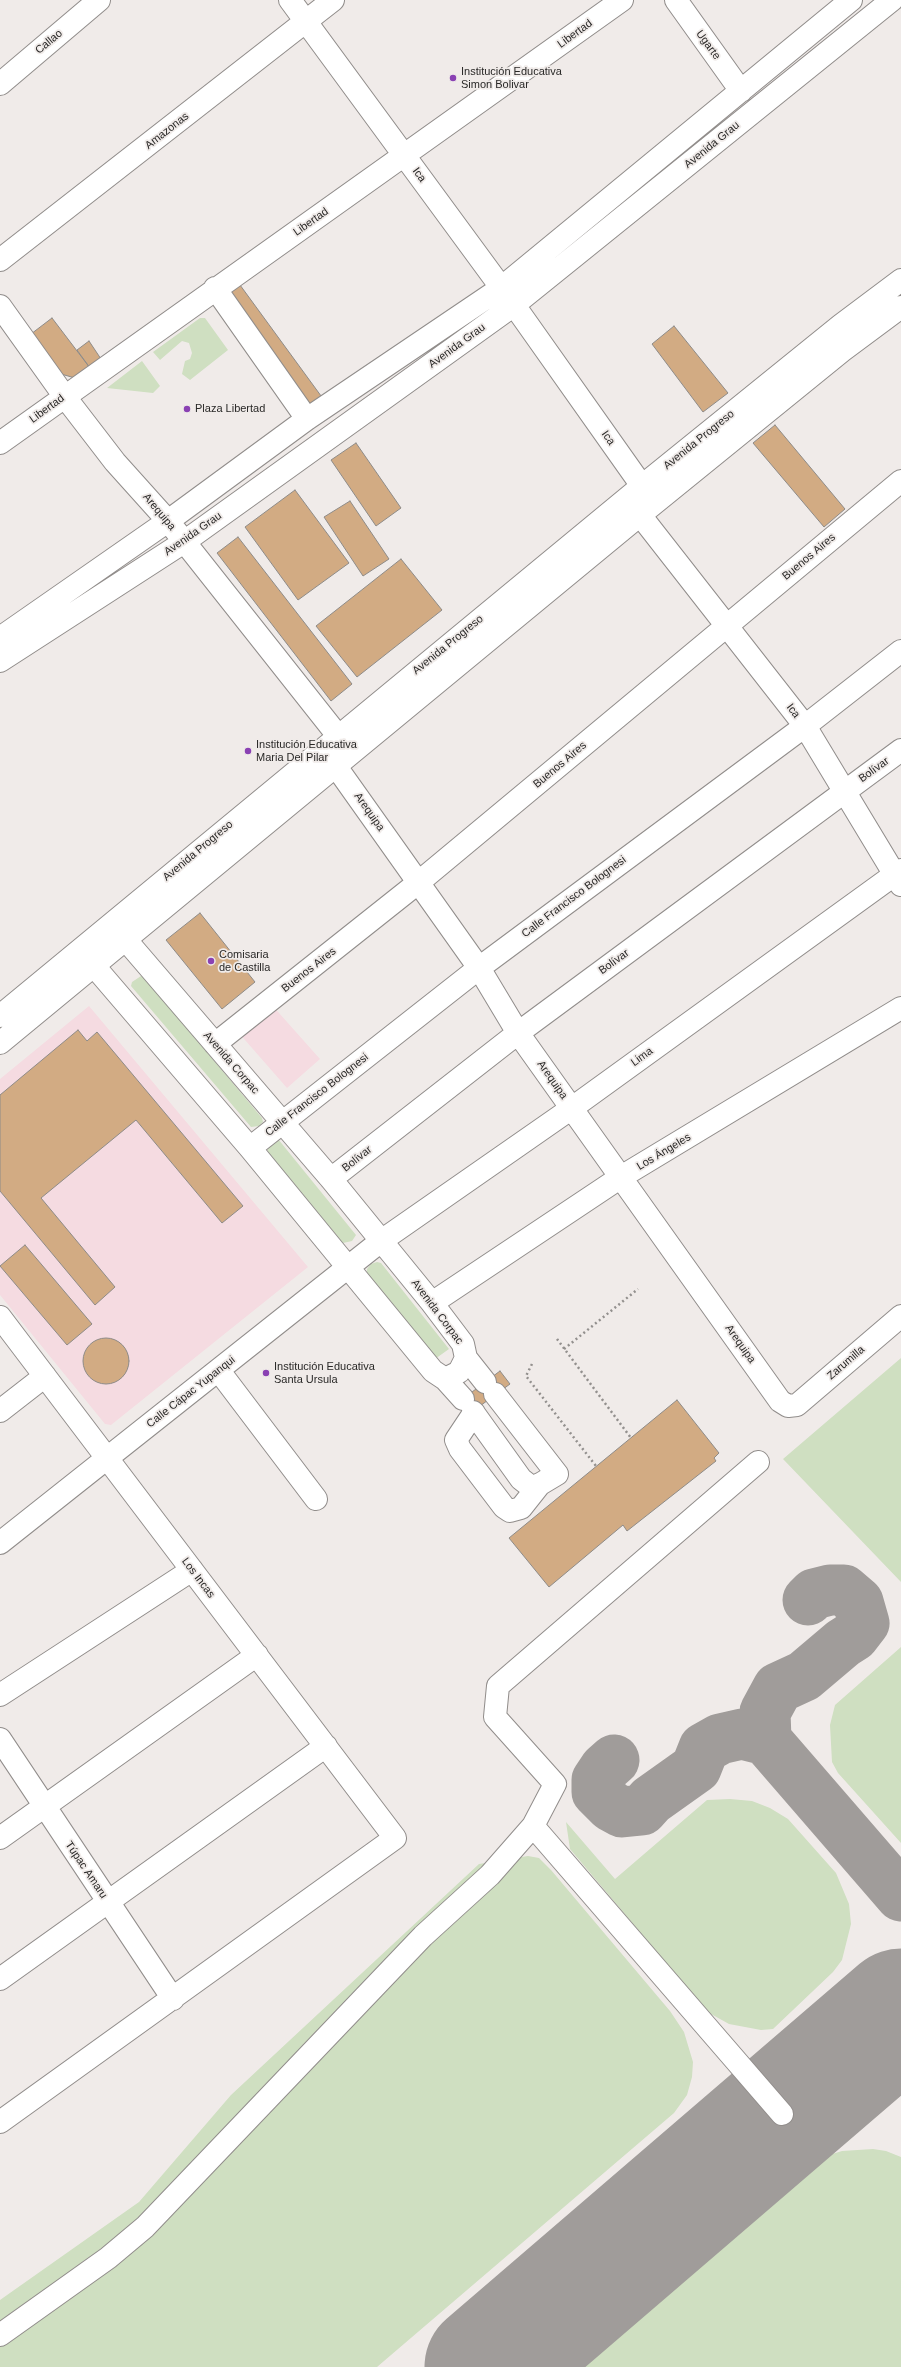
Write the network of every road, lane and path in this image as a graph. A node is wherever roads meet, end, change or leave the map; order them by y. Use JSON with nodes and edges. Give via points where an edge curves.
{"nodes":[{"id":1,"x":99,"y":0,"type":"edge"},
{"id":2,"x":290,"y":0,"type":"edge"},
{"id":3,"x":333,"y":0,"type":"edge"},
{"id":4,"x":622,"y":0,"type":"edge"},
{"id":5,"x":676,"y":0,"type":"edge"},
{"id":6,"x":851,"y":0,"type":"edge"},
{"id":7,"x":892,"y":0,"type":"edge"},
{"id":8,"x":307,"y":22,"type":"junction"},
{"id":9,"x":0,"y":84,"type":"edge"},
{"id":10,"x":741,"y":91,"type":"junction"},
{"id":11,"x":406,"y":156,"type":"junction"},
{"id":12,"x":0,"y":260,"type":"edge"},
{"id":13,"x":901,"y":280,"type":"edge"},
{"id":14,"x":215,"y":288,"type":"junction"},
{"id":15,"x":508,"y":296,"type":"junction"},
{"id":16,"x":0,"y":306,"type":"edge"},
{"id":17,"x":901,"y":307,"type":"edge"},
{"id":18,"x":65,"y":397,"type":"junction"},
{"id":19,"x":307,"y":419,"type":"junction"},
{"id":20,"x":0,"y":443,"type":"edge"},
{"id":21,"x":901,"y":481,"type":"edge"},
{"id":22,"x":642,"y":486,"type":"junction"},
{"id":23,"x":640,"y":515,"type":"junction"},
{"id":24,"x":168,"y":521,"type":"junction"},
{"id":25,"x":184,"y":542,"type":"junction"},
{"id":26,"x":727,"y":625,"type":"junction"},
{"id":27,"x":0,"y":638,"type":"edge"},
{"id":28,"x":901,"y":651,"type":"edge"},
{"id":29,"x":0,"y":661,"type":"edge"},
{"id":30,"x":805,"y":726,"type":"junction"},
{"id":31,"x":330,"y":742,"type":"junction"},
{"id":32,"x":901,"y":750,"type":"edge"},
{"id":33,"x":344,"y":760,"type":"junction"},
{"id":34,"x":844,"y":792,"type":"junction"},
{"id":35,"x":899,"y":877,"type":"edge"},
{"id":36,"x":420,"y":882,"type":"junction"},
{"id":37,"x":118,"y":931,"type":"junction"},
{"id":38,"x":86,"y":958,"type":"junction"},
{"id":39,"x":478,"y":968,"type":"junction"},
{"id":40,"x":901,"y":1008,"type":"edge"},
{"id":41,"x":0,"y":1016,"type":"edge"},
{"id":42,"x":518,"y":1033,"type":"junction"},
{"id":43,"x":0,"y":1043,"type":"edge"},
{"id":44,"x":215,"y":1044,"type":"junction"},
{"id":45,"x":572,"y":1108,"type":"junction"},
{"id":46,"x":282,"y":1123,"type":"junction"},
{"id":47,"x":250,"y":1148,"type":"junction"},
{"id":48,"x":621,"y":1177,"type":"junction"},
{"id":49,"x":331,"y":1179,"type":"junction"},
{"id":50,"x":381,"y":1241,"type":"junction"},
{"id":51,"x":348,"y":1267,"type":"junction"},
{"id":52,"x":638,"y":1289,"type":"dead end"},
{"id":53,"x":432,"y":1303,"type":"junction"},
{"id":54,"x":901,"y":1316,"type":"edge"},
{"id":55,"x":0,"y":1318,"type":"edge"},
{"id":56,"x":557,"y":1339,"type":"dead end"},
{"id":57,"x":564,"y":1348,"type":"junction"},
{"id":58,"x":466,"y":1358,"type":"junction"},
{"id":59,"x":532,"y":1364,"type":"dead end"},
{"id":60,"x":218,"y":1371,"type":"junction"},
{"id":61,"x":45,"y":1376,"type":"junction"},
{"id":62,"x":445,"y":1379,"type":"junction"},
{"id":63,"x":788,"y":1406,"type":"joint"},
{"id":64,"x":470,"y":1408,"type":"junction"},
{"id":65,"x":0,"y":1411,"type":"edge"},
{"id":66,"x":631,"y":1438,"type":"dead end"},
{"id":67,"x":107,"y":1459,"type":"junction"},
{"id":68,"x":758,"y":1462,"type":"dead end"},
{"id":69,"x":596,"y":1466,"type":"dead end"},
{"id":70,"x":540,"y":1484,"type":"junction"},
{"id":71,"x":316,"y":1499,"type":"dead end"},
{"id":72,"x":0,"y":1543,"type":"edge"},
{"id":73,"x":192,"y":1570,"type":"junction"},
{"id":74,"x":257,"y":1655,"type":"junction"},
{"id":75,"x":0,"y":1695,"type":"edge"},
{"id":76,"x":0,"y":1739,"type":"edge"},
{"id":77,"x":326,"y":1746,"type":"junction"},
{"id":78,"x":43,"y":1807,"type":"junction"},
{"id":79,"x":533,"y":1826,"type":"junction"},
{"id":80,"x":0,"y":1838,"type":"edge"},
{"id":81,"x":108,"y":1903,"type":"junction"},
{"id":82,"x":0,"y":1979,"type":"edge"},
{"id":83,"x":173,"y":1999,"type":"junction"},
{"id":84,"x":782,"y":2114,"type":"dead end"},
{"id":85,"x":0,"y":2122,"type":"edge"},
{"id":86,"x":0,"y":2335,"type":"edge"}],
"edges":[{"from":1,"to":9,"type":"street","name":"Callao"},
{"from":2,"to":8,"type":"street","name":"Ica"},
{"from":3,"to":8,"type":"street","name":"Amazonas"},
{"from":4,"to":11,"type":"street","name":"Libertad"},
{"from":5,"to":10,"type":"street","name":"Ugarte"},
{"from":6,"to":10,"type":"street","name":"Avenida Grau"},
{"from":7,"to":15,"type":"street","name":"Avenida Grau"},
{"from":8,"to":11,"type":"street","name":"Ica"},
{"from":8,"to":12,"type":"street","name":"Amazonas"},
{"from":10,"to":15,"type":"street","name":"Avenida Grau"},
{"from":11,"to":14,"type":"street","name":"Libertad"},
{"from":11,"to":15,"type":"street","name":"Ica"},
{"from":13,"to":22,"type":"street","name":"Avenida Progreso","via":[[841,325]]},
{"from":14,"to":18,"type":"street","name":"Libertad"},
{"from":14,"to":19,"type":"street"},
{"from":15,"to":19,"type":"street","name":"Avenida Grau"},
{"from":15,"to":22,"type":"street","name":"Ica"},
{"from":15,"to":25,"type":"street","name":"Avenida Grau"},
{"from":16,"to":18,"type":"street","name":"Arequipa"},
{"from":17,"to":23,"type":"street","name":"Avenida Progreso","via":[[842,351]]},
{"from":18,"to":20,"type":"street","name":"Libertad"},
{"from":18,"to":24,"type":"street","name":"Arequipa","via":[[116,462]]},
{"from":19,"to":24,"type":"street","name":"Avenida Grau"},
{"from":21,"to":26,"type":"street","name":"Buenos Aires"},
{"from":22,"to":23,"type":"street"},
{"from":22,"to":31,"type":"street","name":"Avenida Progreso"},
{"from":23,"to":26,"type":"street","name":"Ica"},
{"from":23,"to":33,"type":"street","name":"Avenida Progreso"},
{"from":24,"to":25,"type":"street","name":"Arequipa"},
{"from":24,"to":27,"type":"street","name":"Avenida Grau"},
{"from":25,"to":29,"type":"street","name":"Avenida Grau"},
{"from":25,"to":31,"type":"street","name":"Arequipa"},
{"from":26,"to":30,"type":"street","name":"Ica"},
{"from":26,"to":36,"type":"street","name":"Buenos Aires"},
{"from":28,"to":30,"type":"street","name":"Calle Francisco Bolognesi"},
{"from":30,"to":34,"type":"street","name":"Ica"},
{"from":30,"to":39,"type":"street","name":"Calle Francisco Bolognesi"},
{"from":31,"to":33,"type":"street","name":"Arequipa"},
{"from":31,"to":37,"type":"street","name":"Avenida Progreso"},
{"from":32,"to":34,"type":"street","name":"Bolívar"},
{"from":33,"to":36,"type":"street","name":"Arequipa"},
{"from":33,"to":37,"type":"street","name":"Avenida Progreso"},
{"from":34,"to":35,"type":"street","name":"Ica"},
{"from":34,"to":42,"type":"street","name":"Bolívar"},
{"from":35,"to":45,"type":"street","name":"Lima"},
{"from":36,"to":39,"type":"street","name":"Arequipa"},
{"from":36,"to":44,"type":"street","name":"Buenos Aires"},
{"from":37,"to":38,"type":"street","name":"Avenida Progreso"},
{"from":37,"to":44,"type":"street","name":"Avenida Corpac"},
{"from":38,"to":41,"type":"street","name":"Avenida Progreso"},
{"from":38,"to":43,"type":"street","name":"Avenida Progreso"},
{"from":38,"to":47,"type":"street"},
{"from":39,"to":42,"type":"street","name":"Arequipa"},
{"from":39,"to":46,"type":"street","name":"Calle Francisco Bolognesi"},
{"from":40,"to":48,"type":"street","name":"Los Ángeles"},
{"from":42,"to":45,"type":"street","name":"Arequipa"},
{"from":42,"to":49,"type":"street","name":"Bolívar"},
{"from":44,"to":46,"type":"street","name":"Avenida Corpac"},
{"from":45,"to":48,"type":"street","name":"Arequipa"},
{"from":45,"to":50,"type":"street","name":"Lima"},
{"from":46,"to":47,"type":"street","name":"Calle Francisco Bolognesi"},
{"from":46,"to":49,"type":"street","name":"Avenida Corpac"},
{"from":47,"to":51,"type":"street"},
{"from":48,"to":53,"type":"street","name":"Los Ángeles"},
{"from":48,"to":63,"type":"street","name":"Arequipa","via":[[780,1401]]},
{"from":49,"to":50,"type":"street","name":"Avenida Corpac"},
{"from":50,"to":51,"type":"street","name":"Calle Cápac Yupanqui"},
{"from":50,"to":53,"type":"street","name":"Avenida Corpac"},
{"from":51,"to":60,"type":"street","name":"Calle Cápac Yupanqui"},
{"from":51,"to":62,"type":"street","via":[[433,1371]]},
{"from":52,"to":57,"type":"path"},
{"from":53,"to":58,"type":"street","name":"Avenida Corpac","via":[[463,1344]]},
{"from":54,"to":63,"type":"street","name":"Zarumilla","via":[[797,1405]]},
{"from":55,"to":61,"type":"street","name":"Los Incas"},
{"from":56,"to":57,"type":"path"},
{"from":57,"to":66,"type":"path"},
{"from":58,"to":62,"type":"street","name":"Avenida Corpac","via":[[459,1372]]},
{"from":58,"to":70,"type":"street","via":[[556,1474]]},
{"from":59,"to":69,"type":"path","via":[[526,1376]]},
{"from":60,"to":67,"type":"street","name":"Calle Cápac Yupanqui"},
{"from":60,"to":71,"type":"street"},
{"from":61,"to":65,"type":"street"},
{"from":61,"to":67,"type":"street","name":"Los Incas"},
{"from":62,"to":64,"type":"street"},
{"from":64,"to":70,"type":"street","via":[[521,1479],[530,1486]]},
{"from":64,"to":70,"type":"street","via":[[456,1440],[504,1507],[510,1511],[521,1508]]},
{"from":67,"to":72,"type":"street","name":"Calle Cápac Yupanqui"},
{"from":67,"to":73,"type":"street","name":"Los Incas"},
{"from":68,"to":79,"type":"street","via":[[498,1686],[495,1717],[555,1784]]},
{"from":73,"to":74,"type":"street","name":"Los Incas"},
{"from":73,"to":75,"type":"street"},
{"from":74,"to":77,"type":"street","name":"Los Incas"},
{"from":74,"to":78,"type":"street"},
{"from":76,"to":78,"type":"street","name":"Túpac Amaru"},
{"from":77,"to":81,"type":"street"},
{"from":77,"to":83,"type":"street","name":"Los Incas","via":[[395,1838]]},
{"from":78,"to":80,"type":"street"},
{"from":78,"to":81,"type":"street","name":"Túpac Amaru"},
{"from":79,"to":84,"type":"street"},
{"from":79,"to":86,"type":"street","via":[[490,1875],[423,1936],[145,2228],[108,2258]]},
{"from":81,"to":82,"type":"street"},
{"from":81,"to":83,"type":"street","name":"Túpac Amaru"},
{"from":83,"to":85,"type":"street"}]}
